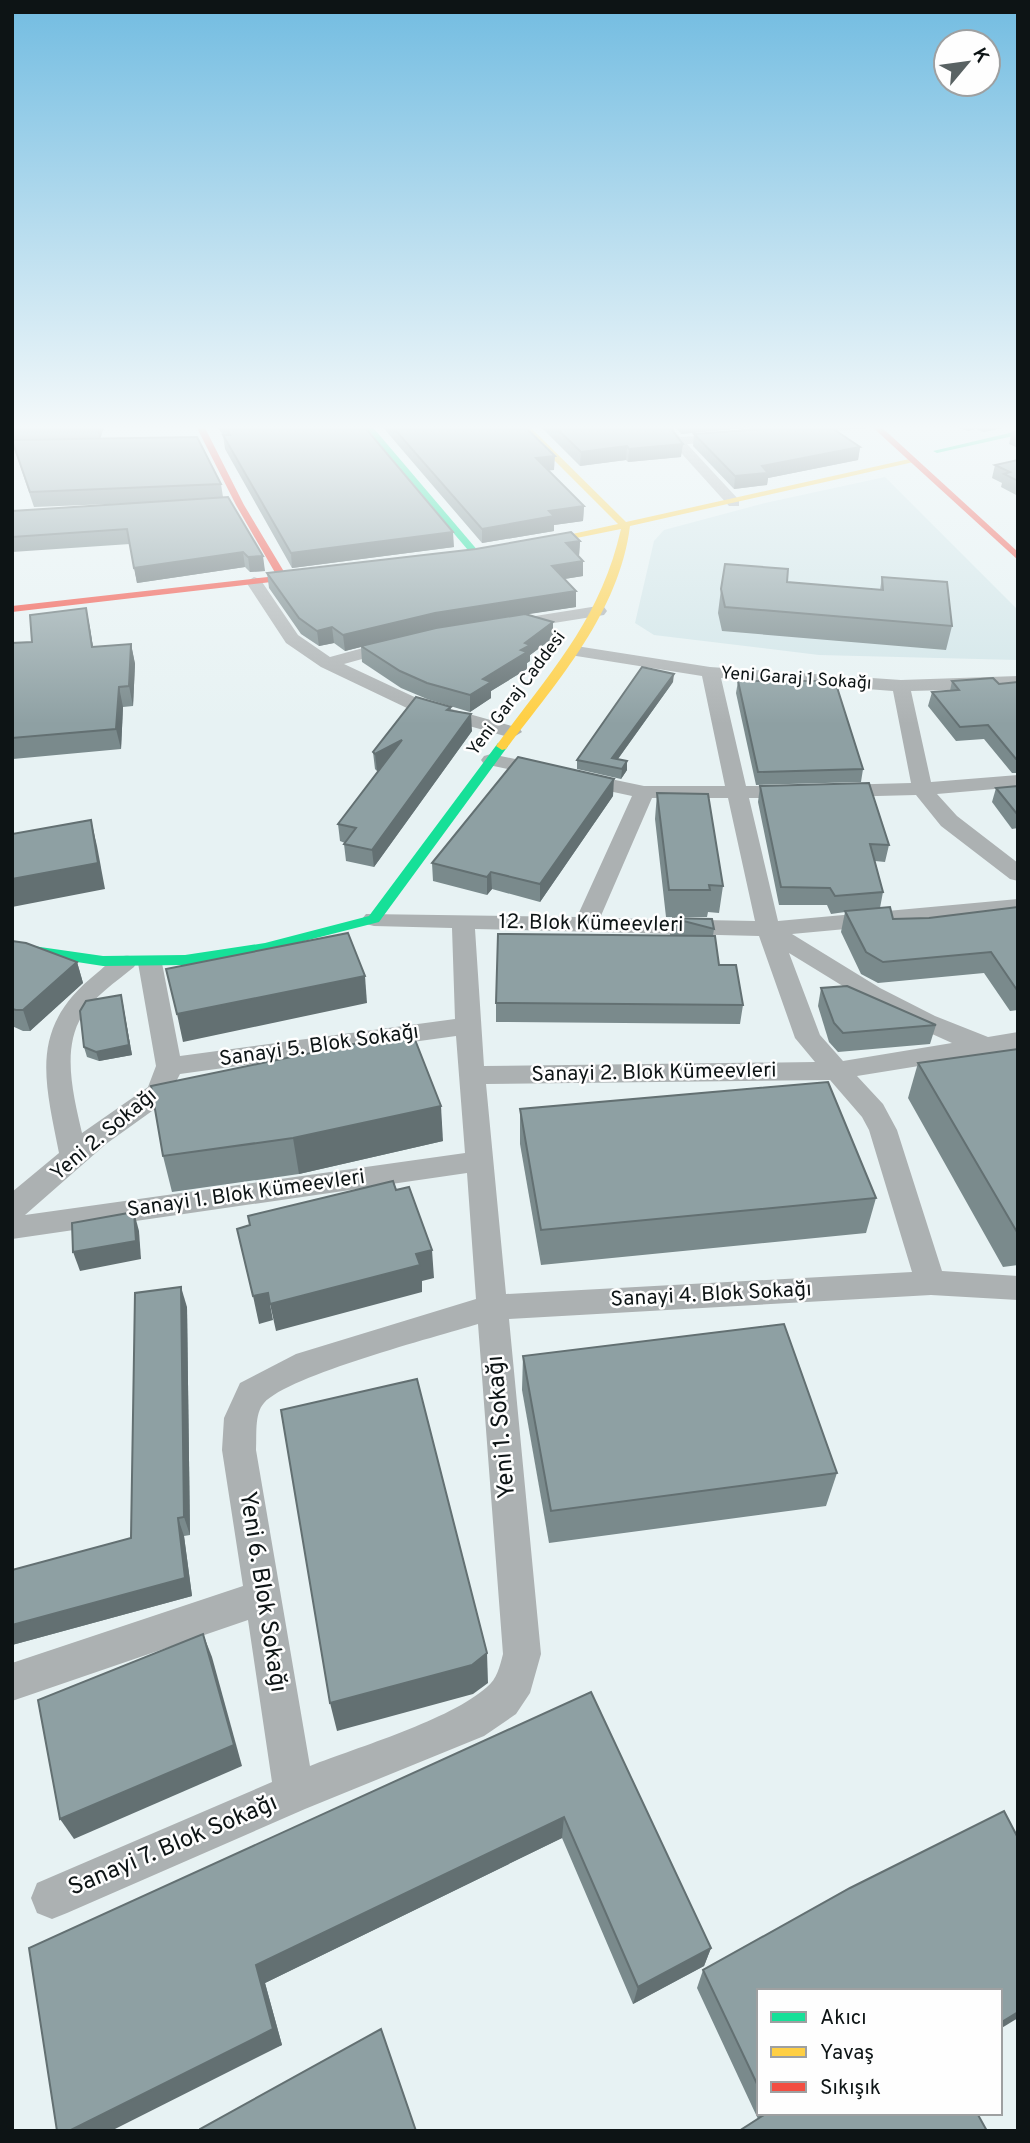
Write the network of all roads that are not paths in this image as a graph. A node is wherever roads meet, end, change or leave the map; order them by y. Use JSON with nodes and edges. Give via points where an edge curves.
{"nodes":[{"id":1,"x":246,"y":524,"type":"edge"},
{"id":2,"x":445,"y":524,"type":"edge"},
{"id":3,"x":623,"y":524,"type":"edge"},
{"id":4,"x":639,"y":524,"type":"edge"},
{"id":5,"x":982,"y":524,"type":"edge"},
{"id":6,"x":626,"y":527,"type":"junction"},
{"id":7,"x":1018,"y":557,"type":"edge"},
{"id":8,"x":339,"y":572,"type":"edge"},
{"id":9,"x":284,"y":579,"type":"junction"},
{"id":10,"x":254,"y":582,"type":"junction"},
{"id":11,"x":12,"y":609,"type":"edge"},
{"id":12,"x":598,"y":611,"type":"junction"},
{"id":13,"x":487,"y":628,"type":"edge"},
{"id":14,"x":418,"y":640,"type":"edge"},
{"id":15,"x":576,"y":651,"type":"junction"},
{"id":16,"x":327,"y":663,"type":"junction"},
{"id":17,"x":710,"y":673,"type":"junction"},
{"id":18,"x":1018,"y":682,"type":"edge"},
{"id":19,"x":901,"y":686,"type":"junction"},
{"id":20,"x":512,"y":732,"type":"junction"},
{"id":21,"x":491,"y":760,"type":"junction"},
{"id":22,"x":1018,"y":781,"type":"edge"},
{"id":23,"x":922,"y":789,"type":"junction"},
{"id":24,"x":644,"y":792,"type":"junction"},
{"id":25,"x":737,"y":794,"type":"junction"},
{"id":26,"x":1018,"y":874,"type":"edge"},
{"id":27,"x":1018,"y":906,"type":"edge"},
{"id":28,"x":374,"y":919,"type":"junction"},
{"id":29,"x":463,"y":921,"type":"junction"},
{"id":30,"x":586,"y":923,"type":"junction"},
{"id":31,"x":768,"y":929,"type":"junction"},
{"id":32,"x":12,"y":947,"type":"edge"},
{"id":33,"x":138,"y":963,"type":"junction"},
{"id":34,"x":468,"y":1026,"type":"junction"},
{"id":35,"x":1018,"y":1041,"type":"edge"},
{"id":36,"x":985,"y":1046,"type":"junction"},
{"id":37,"x":1018,"y":1057,"type":"edge"},
{"id":38,"x":169,"y":1066,"type":"junction"},
{"id":39,"x":835,"y":1071,"type":"junction"},
{"id":40,"x":472,"y":1074,"type":"junction"},
{"id":41,"x":74,"y":1158,"type":"junction"},
{"id":42,"x":480,"y":1161,"type":"junction"},
{"id":43,"x":12,"y":1209,"type":"edge"},
{"id":44,"x":12,"y":1228,"type":"edge"},
{"id":45,"x":931,"y":1283,"type":"junction"},
{"id":46,"x":1018,"y":1288,"type":"edge"},
{"id":47,"x":492,"y":1307,"type":"junction"},
{"id":48,"x":252,"y":1393,"type":"joint"},
{"id":49,"x":264,"y":1597,"type":"junction"},
{"id":50,"x":12,"y":1682,"type":"edge"},
{"id":51,"x":294,"y":1793,"type":"junction"},
{"id":52,"x":52,"y":1898,"type":"dead end"}],
"edges":[{"from":1,"to":9,"type":"street"},
{"from":2,"to":6,"type":"street","via":[[470,555]]},
{"from":3,"to":6,"type":"street"},
{"from":4,"to":6,"type":"street"},
{"from":5,"to":7,"type":"street"},
{"from":6,"to":12,"type":"street","name":"Yeni Garaj Caddesi"},
{"from":8,"to":9,"type":"street"},
{"from":9,"to":10,"type":"street"},
{"from":10,"to":11,"type":"street"},
{"from":10,"to":16,"type":"street","via":[[292,639]]},
{"from":12,"to":13,"type":"street"},
{"from":12,"to":15,"type":"street","name":"Yeni Garaj Caddesi"},
{"from":14,"to":16,"type":"street"},
{"from":15,"to":17,"type":"street","name":"Yeni Garaj 1 Sokağı"},
{"from":15,"to":20,"type":"street","name":"Yeni Garaj Caddesi"},
{"from":16,"to":20,"type":"street","via":[[416,705]]},
{"from":17,"to":19,"type":"street","name":"Yeni Garaj 1 Sokağı"},
{"from":17,"to":25,"type":"street"},
{"from":18,"to":19,"type":"street","name":"Yeni Garaj 1 Sokağı"},
{"from":19,"to":23,"type":"street"},
{"from":20,"to":21,"type":"street","name":"Yeni Garaj Caddesi"},
{"from":21,"to":24,"type":"street"},
{"from":21,"to":28,"type":"street","name":"Yeni Garaj Caddesi"},
{"from":22,"to":23,"type":"street"},
{"from":23,"to":25,"type":"street"},
{"from":23,"to":26,"type":"street","via":[[949,821]]},
{"from":24,"to":25,"type":"street"},
{"from":24,"to":30,"type":"street"},
{"from":25,"to":31,"type":"street"},
{"from":27,"to":31,"type":"street","name":"12. Blok Kümeevleri"},
{"from":28,"to":29,"type":"street","name":"12. Blok Kümeevleri"},
{"from":28,"to":33,"type":"street","via":[[225,956]]},
{"from":29,"to":30,"type":"street","name":"12. Blok Kümeevleri"},
{"from":29,"to":34,"type":"street","name":"Yeni 1. Sokağı"},
{"from":30,"to":31,"type":"street","name":"12. Blok Kümeevleri"},
{"from":31,"to":36,"type":"street","via":[[880,1000],[946,1033]]},
{"from":31,"to":39,"type":"street","via":[[808,1038]]},
{"from":32,"to":33,"type":"street"},
{"from":33,"to":38,"type":"street","name":"Yeni 2. Sokağı"},
{"from":33,"to":41,"type":"street","via":[[77,1006],[65,1024],[58,1072]]},
{"from":34,"to":38,"type":"street","name":"Sanayi 5. Blok Sokağı"},
{"from":34,"to":40,"type":"street","name":"Yeni 1. Sokağı"},
{"from":35,"to":36,"type":"street","name":"Sanayi 2. Blok Kümeevleri"},
{"from":36,"to":37,"type":"street"},
{"from":36,"to":39,"type":"street","name":"Sanayi 2. Blok Kümeevleri"},
{"from":38,"to":41,"type":"street","name":"Yeni 2. Sokağı","via":[[157,1094]]},
{"from":39,"to":40,"type":"street","name":"Sanayi 2. Blok Kümeevleri"},
{"from":39,"to":45,"type":"street","via":[[873,1111],[883,1129]]},
{"from":40,"to":42,"type":"street","name":"Yeni 1. Sokağı"},
{"from":41,"to":43,"type":"street","name":"Yeni 2. Sokağı"},
{"from":42,"to":44,"type":"street","name":"Sanayi 1. Blok Kümeevleri"},
{"from":42,"to":47,"type":"street","name":"Yeni 1. Sokağı"},
{"from":45,"to":46,"type":"street","name":"Sanayi 4. Blok Sokağı"},
{"from":45,"to":47,"type":"street","name":"Sanayi 4. Blok Sokağı"},
{"from":47,"to":48,"type":"street","name":"Sanayi 4. Blok Sokağı","via":[[307,1364]]},
{"from":47,"to":51,"type":"street","name":"Yeni 1. Sokağı","via":[[522,1654],[516,1679],[502,1700],[470,1721]]},
{"from":48,"to":49,"type":"street","name":"Yeni 6. Blok Sokağı","via":[[241,1418],[239,1450]]},
{"from":49,"to":50,"type":"street"},
{"from":49,"to":51,"type":"street","name":"Yeni 6. Blok Sokağı"},
{"from":51,"to":52,"type":"street","name":"Sanayi 7. Blok Sokağı"}]}
